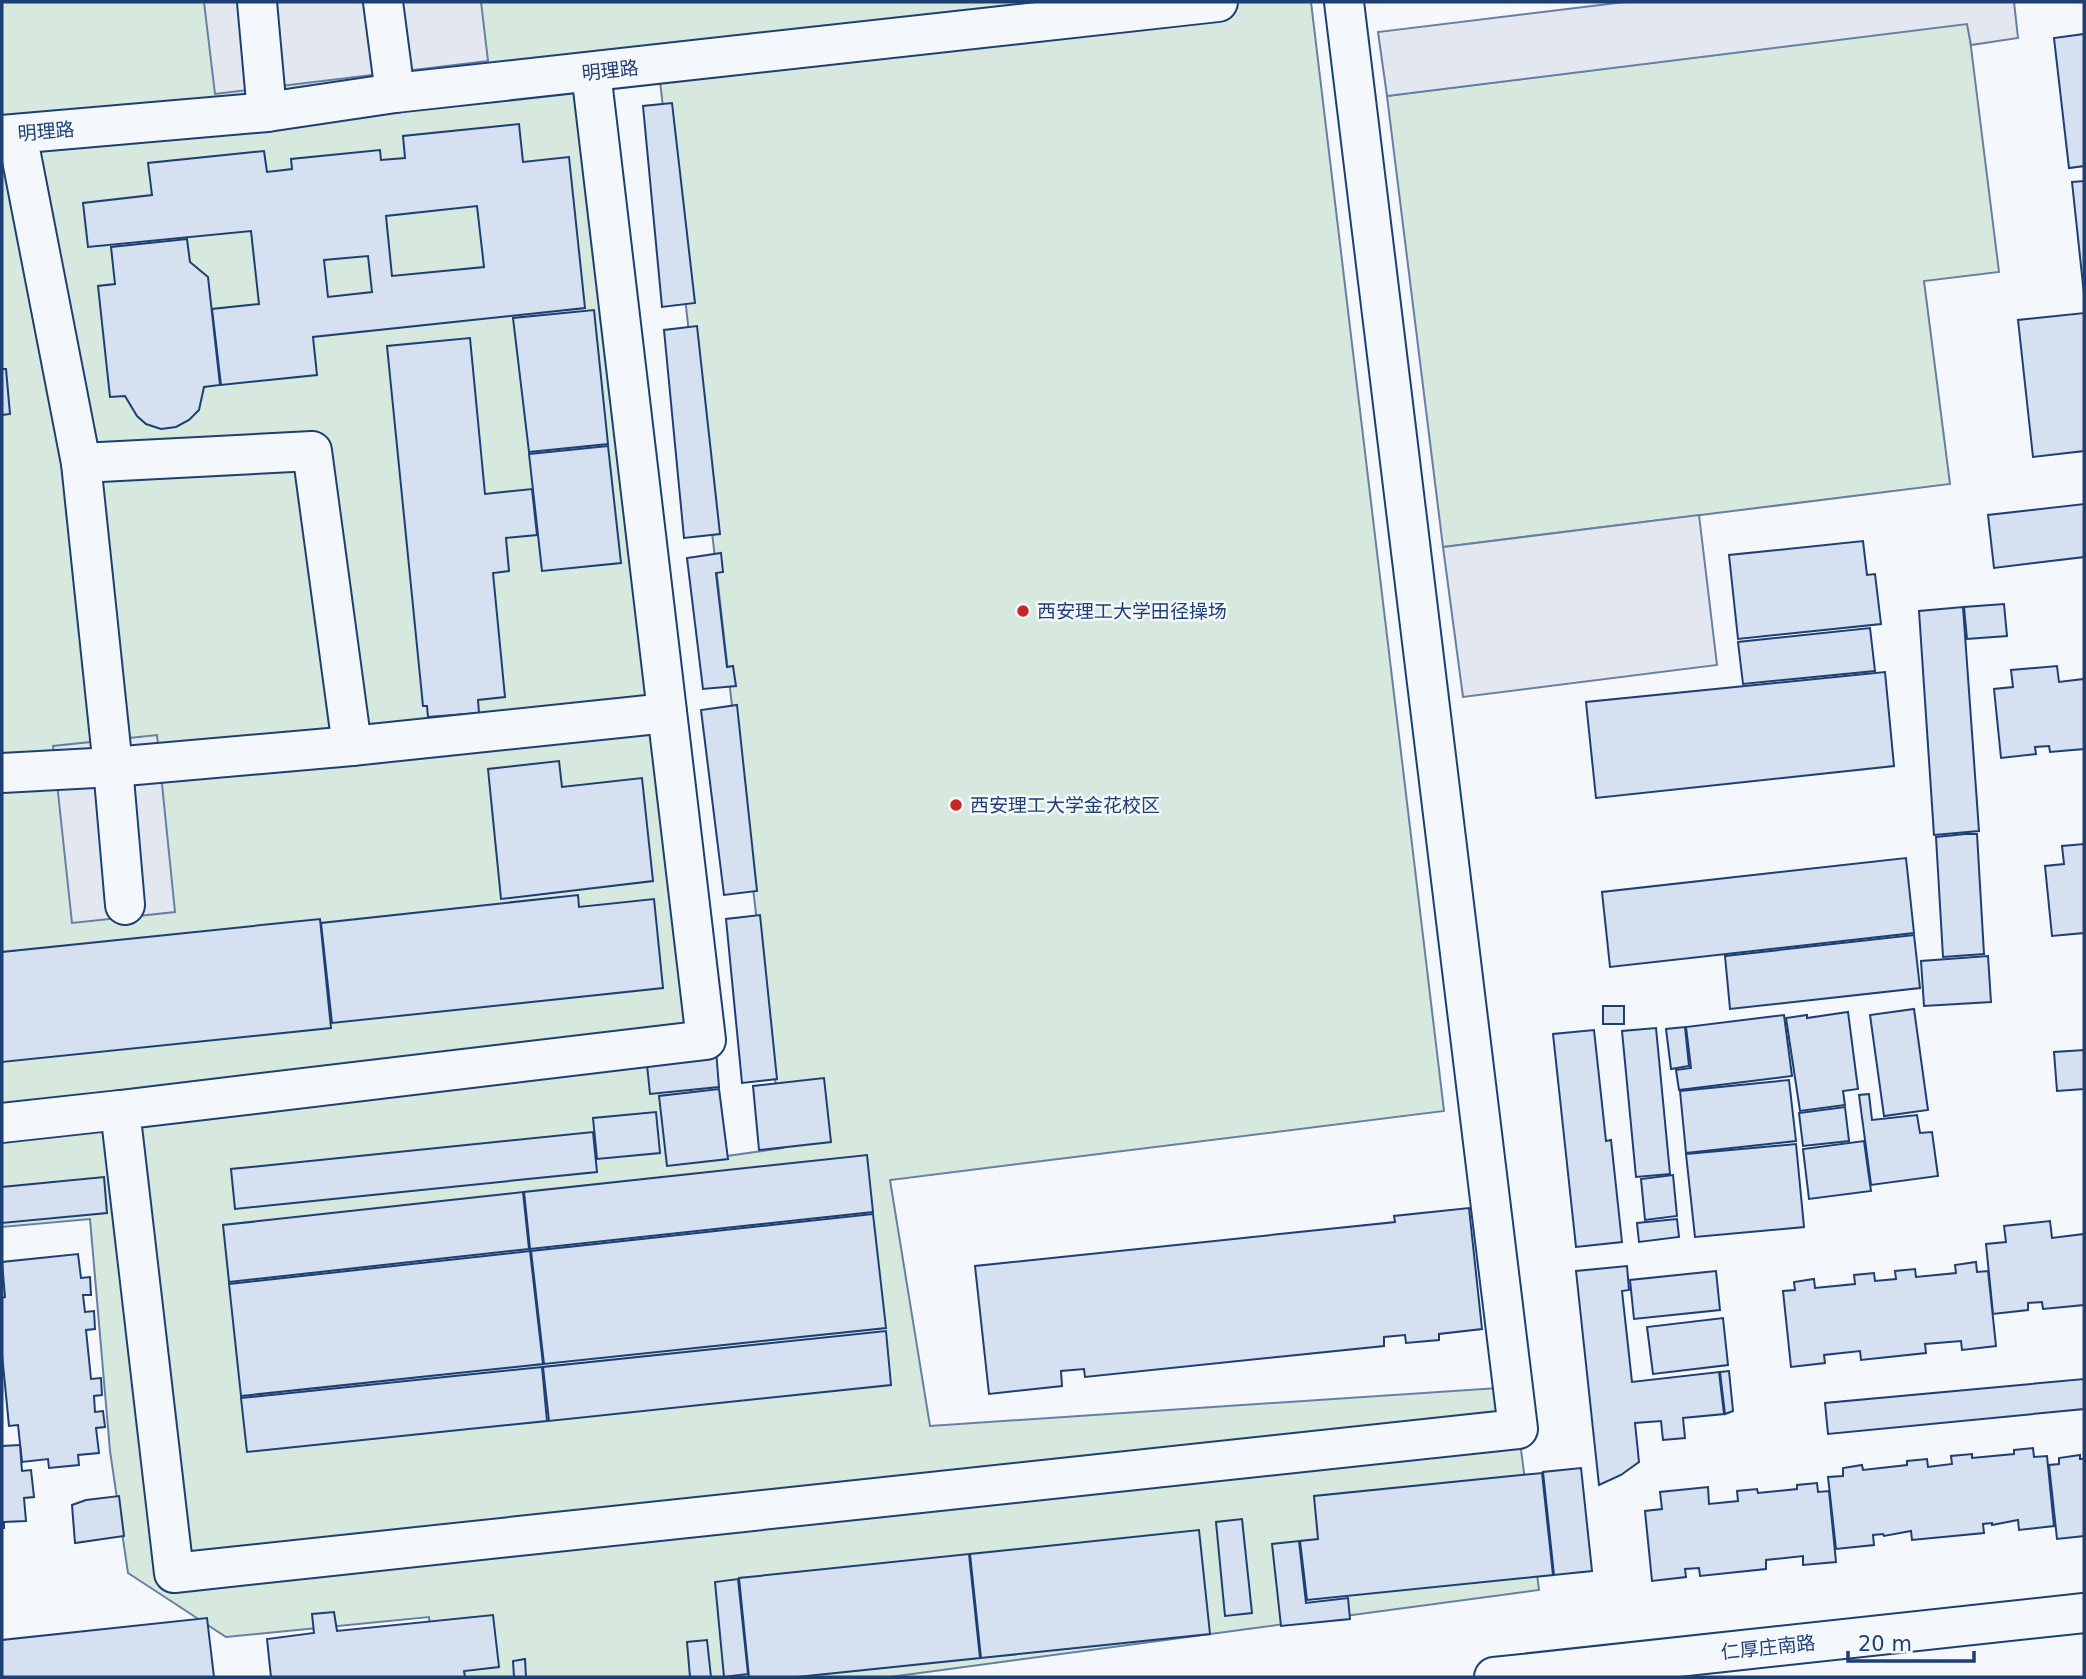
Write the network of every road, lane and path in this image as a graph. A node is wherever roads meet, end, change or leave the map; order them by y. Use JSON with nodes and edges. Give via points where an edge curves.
{"nodes":[{"id":1,"x":257,"y":2,"type":"edge"},
{"id":2,"x":383,"y":2,"type":"edge"},
{"id":3,"x":1218,"y":2,"type":"edge"},
{"id":4,"x":1344,"y":2,"type":"edge"},
{"id":5,"x":591,"y":72,"type":"junction"},
{"id":6,"x":395,"y":93,"type":"junction"},
{"id":7,"x":267,"y":112,"type":"junction"},
{"id":8,"x":9,"y":134,"type":"edge"},
{"id":9,"x":81,"y":463,"type":"junction"},
{"id":10,"x":667,"y":713,"type":"junction"},
{"id":11,"x":352,"y":747,"type":"junction"},
{"id":12,"x":113,"y":767,"type":"junction"},
{"id":13,"x":2,"y":773,"type":"edge"},
{"id":14,"x":125,"y":905,"type":"dead end"},
{"id":15,"x":120,"y":1110,"type":"junction"},
{"id":16,"x":2,"y":1123,"type":"edge"},
{"id":17,"x":2084,"y":1613,"type":"edge"},
{"id":18,"x":1494,"y":1677,"type":"edge"}],
"edges":[{"from":1,"to":7,"type":"street"},
{"from":2,"to":6,"type":"street"},
{"from":3,"to":5,"type":"street","name":"明理路"},
{"from":4,"to":15,"type":"street","via":[[1518,1429],[174,1573]]},
{"from":5,"to":6,"type":"street","name":"明理路"},
{"from":5,"to":10,"type":"street"},
{"from":6,"to":7,"type":"street","name":"明理路"},
{"from":7,"to":8,"type":"street","name":"明理路"},
{"from":8,"to":9,"type":"street"},
{"from":9,"to":11,"type":"street","via":[[312,450]]},
{"from":9,"to":12,"type":"street"},
{"from":10,"to":11,"type":"street"},
{"from":10,"to":15,"type":"street","via":[[706,1040]]},
{"from":11,"to":12,"type":"street"},
{"from":12,"to":13,"type":"street"},
{"from":12,"to":14,"type":"street"},
{"from":15,"to":16,"type":"street"},
{"from":17,"to":18,"type":"street","name":"仁厚庄南路"}]}
